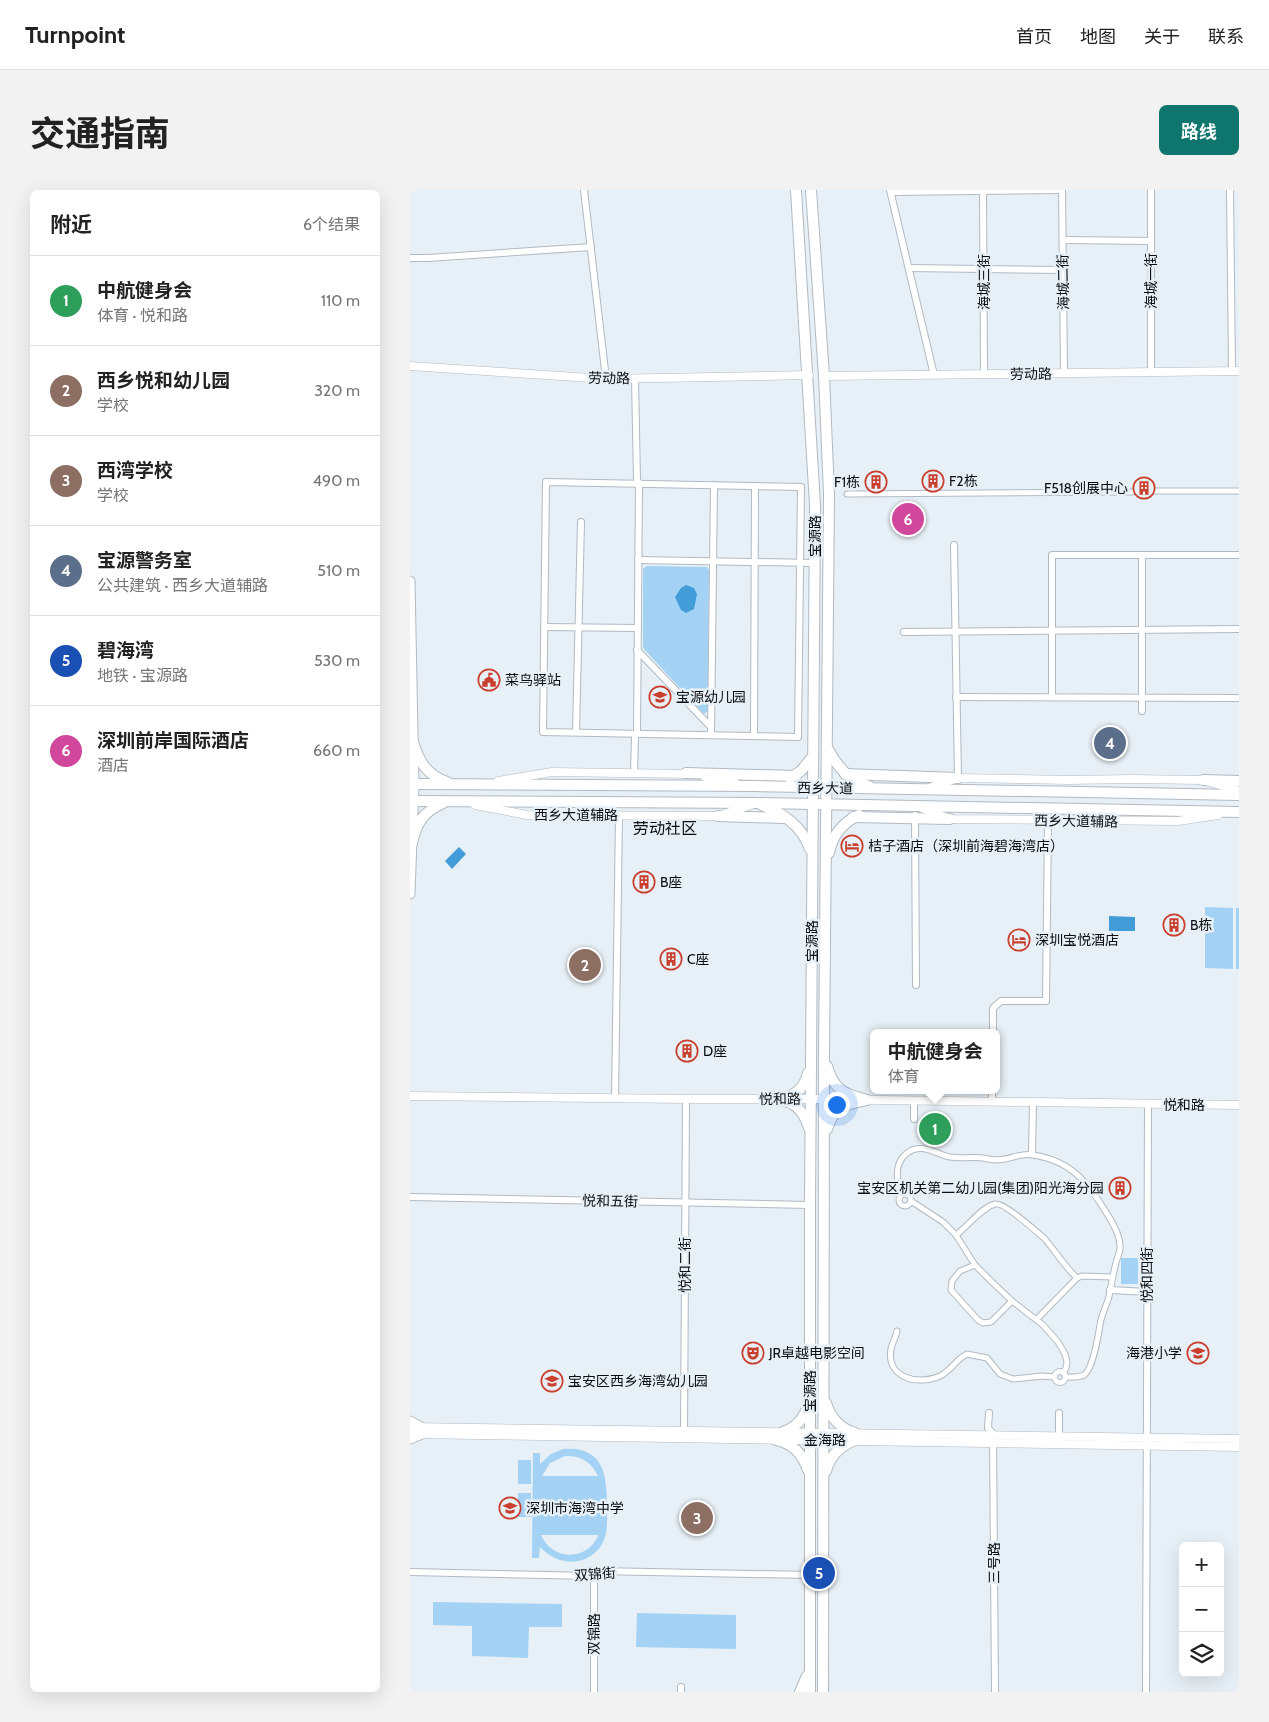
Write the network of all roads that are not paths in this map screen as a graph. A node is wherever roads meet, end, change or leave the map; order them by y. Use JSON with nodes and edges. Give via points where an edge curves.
{"nodes":[{"id":1,"x":584,"y":190,"type":"edge"},
{"id":2,"x":796,"y":190,"type":"edge"},
{"id":3,"x":811,"y":190,"type":"edge"},
{"id":4,"x":984,"y":190,"type":"edge"},
{"id":5,"x":1061,"y":190,"type":"edge"},
{"id":6,"x":1151,"y":190,"type":"edge"},
{"id":7,"x":1230,"y":190,"type":"edge"},
{"id":8,"x":890,"y":191,"type":"edge"},
{"id":9,"x":1063,"y":240,"type":"junction"},
{"id":10,"x":1151,"y":241,"type":"junction"},
{"id":11,"x":591,"y":247,"type":"junction"},
{"id":12,"x":410,"y":258,"type":"edge"},
{"id":13,"x":909,"y":268,"type":"junction"},
{"id":14,"x":984,"y":269,"type":"junction"},
{"id":15,"x":1063,"y":270,"type":"junction"},
{"id":16,"x":410,"y":366,"type":"edge"},
{"id":17,"x":1236,"y":371,"type":"edge"},
{"id":18,"x":1151,"y":372,"type":"junction"},
{"id":19,"x":1064,"y":373,"type":"junction"},
{"id":20,"x":984,"y":374,"type":"junction"},
{"id":21,"x":808,"y":375,"type":"junction"},
{"id":22,"x":934,"y":375,"type":"junction"},
{"id":23,"x":824,"y":376,"type":"junction"},
{"id":24,"x":606,"y":379,"type":"junction"},
{"id":25,"x":635,"y":379,"type":"junction"},
{"id":26,"x":639,"y":484,"type":"junction"},
{"id":27,"x":714,"y":485,"type":"junction"},
{"id":28,"x":755,"y":486,"type":"junction"},
{"id":29,"x":1156,"y":491,"type":"tunnel mouth"},
{"id":30,"x":1239,"y":491,"type":"edge"},
{"id":31,"x":1132,"y":492,"type":"tunnel mouth"},
{"id":32,"x":847,"y":494,"type":"dead end"},
{"id":33,"x":581,"y":522,"type":"dead end"},
{"id":34,"x":954,"y":545,"type":"dead end"},
{"id":35,"x":1142,"y":555,"type":"junction"},
{"id":36,"x":1239,"y":555,"type":"edge"},
{"id":37,"x":638,"y":560,"type":"junction"},
{"id":38,"x":713,"y":561,"type":"junction"},
{"id":39,"x":755,"y":562,"type":"junction"},
{"id":40,"x":800,"y":563,"type":"junction"},
{"id":41,"x":816,"y":563,"type":"junction"},
{"id":42,"x":410,"y":581,"type":"edge"},
{"id":43,"x":410,"y":601,"type":"edge"},
{"id":44,"x":544,"y":626,"type":"junction"},
{"id":45,"x":579,"y":627,"type":"junction"},
{"id":46,"x":638,"y":628,"type":"junction"},
{"id":47,"x":1239,"y":629,"type":"edge"},
{"id":48,"x":1142,"y":630,"type":"junction"},
{"id":49,"x":1052,"y":631,"type":"junction"},
{"id":50,"x":904,"y":632,"type":"dead end"},
{"id":51,"x":956,"y":632,"type":"junction"},
{"id":52,"x":637,"y":650,"type":"junction"},
{"id":53,"x":956,"y":697,"type":"junction"},
{"id":54,"x":1052,"y":698,"type":"junction"},
{"id":55,"x":1142,"y":698,"type":"junction"},
{"id":56,"x":1239,"y":698,"type":"edge"},
{"id":57,"x":1142,"y":711,"type":"dead end"},
{"id":58,"x":711,"y":727,"type":"junction"},
{"id":59,"x":814,"y":729,"type":"junction"},
{"id":60,"x":827,"y":729,"type":"junction"},
{"id":61,"x":576,"y":732,"type":"junction"},
{"id":62,"x":637,"y":733,"type":"junction"},
{"id":63,"x":711,"y":735,"type":"junction"},
{"id":64,"x":754,"y":736,"type":"junction"},
{"id":65,"x":413,"y":742,"type":"junction"},
{"id":66,"x":826,"y":746,"type":"junction"},
{"id":67,"x":814,"y":755,"type":"junction"},
{"id":68,"x":634,"y":773,"type":"junction"},
{"id":69,"x":686,"y":773,"type":"junction"},
{"id":70,"x":845,"y":774,"type":"junction"},
{"id":71,"x":796,"y":776,"type":"junction"},
{"id":72,"x":958,"y":778,"type":"junction"},
{"id":73,"x":1204,"y":780,"type":"junction"},
{"id":74,"x":1239,"y":781,"type":"edge"},
{"id":75,"x":412,"y":784,"type":"edge"},
{"id":76,"x":455,"y":784,"type":"junction"},
{"id":77,"x":483,"y":784,"type":"junction"},
{"id":78,"x":754,"y":786,"type":"junction"},
{"id":79,"x":813,"y":788,"type":"junction"},
{"id":80,"x":826,"y":788,"type":"junction"},
{"id":81,"x":882,"y":789,"type":"junction"},
{"id":82,"x":923,"y":790,"type":"junction"},
{"id":83,"x":1239,"y":790,"type":"edge"},
{"id":84,"x":1239,"y":796,"type":"edge"},
{"id":85,"x":412,"y":801,"type":"edge"},
{"id":86,"x":452,"y":801,"type":"junction"},
{"id":87,"x":756,"y":803,"type":"junction"},
{"id":88,"x":813,"y":804,"type":"junction"},
{"id":89,"x":826,"y":805,"type":"junction"},
{"id":90,"x":886,"y":806,"type":"junction"},
{"id":91,"x":916,"y":806,"type":"junction"},
{"id":92,"x":1239,"y":812,"type":"edge"},
{"id":93,"x":619,"y":815,"type":"junction"},
{"id":94,"x":718,"y":816,"type":"junction"},
{"id":95,"x":853,"y":817,"type":"junction"},
{"id":96,"x":787,"y":818,"type":"junction"},
{"id":97,"x":915,"y":818,"type":"junction"},
{"id":98,"x":950,"y":819,"type":"junction"},
{"id":99,"x":1048,"y":820,"type":"junction"},
{"id":100,"x":412,"y":843,"type":"junction"},
{"id":101,"x":826,"y":866,"type":"junction"},
{"id":102,"x":813,"y":867,"type":"junction"},
{"id":103,"x":410,"y":894,"type":"edge"},
{"id":104,"x":916,"y":985,"type":"dead end"},
{"id":105,"x":993,"y":1029,"type":"edge"},
{"id":106,"x":811,"y":1050,"type":"junction"},
{"id":107,"x":824,"y":1055,"type":"junction"},
{"id":108,"x":992,"y":1094,"type":"edge"},
{"id":109,"x":410,"y":1096,"type":"edge"},
{"id":110,"x":615,"y":1098,"type":"junction"},
{"id":111,"x":686,"y":1099,"type":"junction"},
{"id":112,"x":811,"y":1099,"type":"junction"},
{"id":113,"x":825,"y":1099,"type":"junction"},
{"id":114,"x":776,"y":1100,"type":"junction"},
{"id":115,"x":867,"y":1100,"type":"junction"},
{"id":116,"x":914,"y":1101,"type":"junction"},
{"id":117,"x":992,"y":1102,"type":"junction"},
{"id":118,"x":1034,"y":1103,"type":"junction"},
{"id":119,"x":1148,"y":1105,"type":"junction"},
{"id":120,"x":1239,"y":1105,"type":"edge"},
{"id":121,"x":914,"y":1119,"type":"dead end"},
{"id":122,"x":811,"y":1138,"type":"junction"},
{"id":123,"x":825,"y":1145,"type":"junction"},
{"id":124,"x":1032,"y":1154,"type":"junction"},
{"id":125,"x":901,"y":1195,"type":"junction"},
{"id":126,"x":410,"y":1196,"type":"edge"},
{"id":127,"x":911,"y":1201,"type":"junction"},
{"id":128,"x":685,"y":1202,"type":"junction"},
{"id":129,"x":810,"y":1205,"type":"junction"},
{"id":130,"x":956,"y":1235,"type":"junction"},
{"id":131,"x":975,"y":1264,"type":"junction"},
{"id":132,"x":1112,"y":1277,"type":"junction"},
{"id":133,"x":1077,"y":1278,"type":"junction"},
{"id":134,"x":1110,"y":1290,"type":"junction"},
{"id":135,"x":1147,"y":1292,"type":"junction"},
{"id":136,"x":1012,"y":1300,"type":"junction"},
{"id":137,"x":1037,"y":1319,"type":"junction"},
{"id":138,"x":897,"y":1331,"type":"dead end"},
{"id":139,"x":1064,"y":1375,"type":"junction"},
{"id":140,"x":1054,"y":1377,"type":"junction"},
{"id":141,"x":824,"y":1390,"type":"junction"},
{"id":142,"x":811,"y":1396,"type":"junction"},
{"id":143,"x":989,"y":1413,"type":"dead end"},
{"id":144,"x":1059,"y":1413,"type":"dead end"},
{"id":145,"x":410,"y":1421,"type":"edge"},
{"id":146,"x":410,"y":1427,"type":"edge"},
{"id":147,"x":422,"y":1431,"type":"junction"},
{"id":148,"x":684,"y":1431,"type":"junction"},
{"id":149,"x":410,"y":1434,"type":"edge"},
{"id":150,"x":780,"y":1436,"type":"junction"},
{"id":151,"x":810,"y":1436,"type":"junction"},
{"id":152,"x":824,"y":1436,"type":"junction"},
{"id":153,"x":855,"y":1436,"type":"junction"},
{"id":154,"x":1147,"y":1436,"type":"junction"},
{"id":155,"x":994,"y":1438,"type":"junction"},
{"id":156,"x":410,"y":1439,"type":"edge"},
{"id":157,"x":1059,"y":1439,"type":"junction"},
{"id":158,"x":1239,"y":1439,"type":"edge"},
{"id":159,"x":1147,"y":1445,"type":"junction"},
{"id":160,"x":1239,"y":1446,"type":"edge"},
{"id":161,"x":810,"y":1476,"type":"junction"},
{"id":162,"x":824,"y":1479,"type":"junction"},
{"id":163,"x":410,"y":1572,"type":"edge"},
{"id":164,"x":594,"y":1576,"type":"junction"},
{"id":165,"x":810,"y":1576,"type":"junction"},
{"id":166,"x":810,"y":1665,"type":"junction"},
{"id":167,"x":823,"y":1668,"type":"junction"},
{"id":168,"x":594,"y":1692,"type":"edge"},
{"id":169,"x":800,"y":1692,"type":"edge"},
{"id":170,"x":810,"y":1692,"type":"edge"},
{"id":171,"x":823,"y":1692,"type":"edge"},
{"id":172,"x":832,"y":1692,"type":"edge"},
{"id":173,"x":995,"y":1692,"type":"edge"},
{"id":174,"x":1146,"y":1692,"type":"edge"}],
"edges":[{"from":1,"to":11,"type":"street"},
{"from":2,"to":21,"type":"main road","name":"宝源路"},
{"from":3,"to":23,"type":"main road","name":"宝源路"},
{"from":4,"to":5,"type":"street"},
{"from":4,"to":8,"type":"street"},
{"from":4,"to":14,"type":"street","name":"海城三街"},
{"from":5,"to":9,"type":"street","name":"海城二街"},
{"from":6,"to":10,"type":"street","name":"海城一街"},
{"from":7,"to":17,"type":"street"},
{"from":8,"to":13,"type":"street"},
{"from":9,"to":10,"type":"street"},
{"from":9,"to":15,"type":"street","name":"海城二街"},
{"from":10,"to":18,"type":"street","name":"海城一街"},
{"from":11,"to":12,"type":"street"},
{"from":11,"to":24,"type":"street"},
{"from":13,"to":14,"type":"street"},
{"from":13,"to":22,"type":"street"},
{"from":14,"to":15,"type":"street"},
{"from":14,"to":20,"type":"street","name":"海城三街"},
{"from":15,"to":19,"type":"street","name":"海城二街"},
{"from":16,"to":24,"type":"street","name":"劳动路"},
{"from":17,"to":18,"type":"street","name":"劳动路"},
{"from":18,"to":19,"type":"street","name":"劳动路"},
{"from":19,"to":20,"type":"street","name":"劳动路"},
{"from":20,"to":22,"type":"street","name":"劳动路"},
{"from":21,"to":25,"type":"street","name":"劳动路"},
{"from":21,"to":41,"type":"main road","name":"宝源路"},
{"from":22,"to":23,"type":"street","name":"劳动路"},
{"from":23,"to":60,"type":"main road","name":"宝源路","via":[[829,494]]},
{"from":24,"to":25,"type":"street","name":"劳动路"},
{"from":25,"to":26,"type":"street"},
{"from":26,"to":27,"type":"street"},
{"from":26,"to":37,"type":"street"},
{"from":26,"to":44,"type":"street","via":[[546,482]]},
{"from":27,"to":28,"type":"street"},
{"from":27,"to":38,"type":"street"},
{"from":28,"to":39,"type":"street"},
{"from":28,"to":40,"type":"street","via":[[801,487]]},
{"from":29,"to":30,"type":"street"},
{"from":31,"to":32,"type":"street"},
{"from":33,"to":45,"type":"street"},
{"from":34,"to":51,"type":"street"},
{"from":35,"to":36,"type":"street"},
{"from":35,"to":48,"type":"street"},
{"from":35,"to":49,"type":"street","via":[[1052,555]]},
{"from":37,"to":38,"type":"street"},
{"from":37,"to":46,"type":"street"},
{"from":38,"to":39,"type":"street"},
{"from":38,"to":58,"type":"street"},
{"from":39,"to":40,"type":"street"},
{"from":39,"to":64,"type":"street"},
{"from":40,"to":41,"type":"street"},
{"from":40,"to":64,"type":"street","via":[[798,736]]},
{"from":41,"to":59,"type":"main road","name":"宝源路"},
{"from":42,"to":43,"type":"main road"},
{"from":43,"to":65,"type":"main road"},
{"from":44,"to":45,"type":"street"},
{"from":44,"to":61,"type":"street","via":[[543,732]]},
{"from":45,"to":46,"type":"street"},
{"from":45,"to":61,"type":"street"},
{"from":46,"to":52,"type":"street"},
{"from":47,"to":48,"type":"street"},
{"from":48,"to":49,"type":"street"},
{"from":48,"to":55,"type":"street"},
{"from":49,"to":51,"type":"street"},
{"from":49,"to":54,"type":"street"},
{"from":50,"to":51,"type":"street"},
{"from":51,"to":53,"type":"street"},
{"from":52,"to":58,"type":"street"},
{"from":52,"to":62,"type":"street"},
{"from":53,"to":54,"type":"street"},
{"from":53,"to":72,"type":"street"},
{"from":54,"to":55,"type":"street"},
{"from":55,"to":56,"type":"street"},
{"from":55,"to":57,"type":"street"},
{"from":58,"to":63,"type":"street"},
{"from":59,"to":60,"type":"main road","via":[[820,736]]},
{"from":59,"to":67,"type":"main road","name":"宝源路"},
{"from":60,"to":66,"type":"main road","name":"宝源路"},
{"from":61,"to":62,"type":"street"},
{"from":62,"to":63,"type":"street"},
{"from":62,"to":68,"type":"street"},
{"from":63,"to":64,"type":"street"},
{"from":65,"to":75,"type":"main road"},
{"from":65,"to":76,"type":"main road","via":[[426,770],[438,779]]},
{"from":66,"to":70,"type":"main road"},
{"from":66,"to":80,"type":"main road","name":"宝源路"},
{"from":67,"to":71,"type":"main road"},
{"from":67,"to":79,"type":"main road","name":"宝源路"},
{"from":68,"to":69,"type":"street"},
{"from":68,"to":77,"type":"street","via":[[552,772]]},
{"from":69,"to":71,"type":"main road"},
{"from":69,"to":78,"type":"street"},
{"from":70,"to":72,"type":"main road"},
{"from":70,"to":81,"type":"main road","via":[[858,782]]},
{"from":71,"to":78,"type":"main road"},
{"from":72,"to":73,"type":"street"},
{"from":72,"to":82,"type":"street"},
{"from":73,"to":74,"type":"main road"},
{"from":73,"to":83,"type":"street"},
{"from":75,"to":76,"type":"main road","name":"西乡大道"},
{"from":75,"to":85,"type":"main road"},
{"from":76,"to":77,"type":"main road","name":"西乡大道"},
{"from":77,"to":78,"type":"main road","name":"西乡大道"},
{"from":78,"to":79,"type":"main road","name":"西乡大道"},
{"from":79,"to":80,"type":"main road","name":"西乡大道"},
{"from":79,"to":88,"type":"main road","name":"宝源路"},
{"from":80,"to":81,"type":"main road","name":"西乡大道"},
{"from":80,"to":89,"type":"main road","name":"宝源路"},
{"from":81,"to":82,"type":"main road","name":"西乡大道"},
{"from":82,"to":84,"type":"main road","name":"西乡大道"},
{"from":85,"to":86,"type":"main road","name":"西乡大道"},
{"from":85,"to":100,"type":"main road"},
{"from":86,"to":87,"type":"main road","name":"西乡大道"},
{"from":86,"to":93,"type":"street","name":"西乡大道辅路","via":[[527,815]]},
{"from":86,"to":100,"type":"main road","via":[[424,814],[417,824]]},
{"from":87,"to":88,"type":"main road","name":"西乡大道"},
{"from":87,"to":94,"type":"street","name":"西乡大道辅路"},
{"from":87,"to":96,"type":"main road"},
{"from":88,"to":89,"type":"main road","name":"西乡大道"},
{"from":88,"to":102,"type":"main road","name":"宝源路"},
{"from":89,"to":90,"type":"main road","name":"西乡大道"},
{"from":89,"to":101,"type":"main road","name":"宝源路"},
{"from":90,"to":91,"type":"main road","name":"西乡大道"},
{"from":90,"to":95,"type":"main road"},
{"from":91,"to":92,"type":"main road","name":"西乡大道"},
{"from":91,"to":97,"type":"street"},
{"from":91,"to":98,"type":"street","name":"西乡大道辅路"},
{"from":92,"to":99,"type":"street","name":"西乡大道辅路","via":[[1178,821]]},
{"from":93,"to":94,"type":"street","name":"西乡大道辅路"},
{"from":93,"to":110,"type":"street"},
{"from":94,"to":96,"type":"main road"},
{"from":95,"to":97,"type":"main road"},
{"from":95,"to":101,"type":"main road","via":[[834,838]]},
{"from":96,"to":102,"type":"main road","via":[[796,824],[808,841]]},
{"from":97,"to":98,"type":"main road"},
{"from":97,"to":104,"type":"street"},
{"from":98,"to":99,"type":"street","name":"西乡大道辅路"},
{"from":99,"to":105,"type":"street","via":[[1046,1001],[1001,1001],[993,1008]]},
{"from":100,"to":103,"type":"main road"},
{"from":101,"to":107,"type":"main road","name":"宝源路"},
{"from":102,"to":106,"type":"main road","name":"宝源路"},
{"from":106,"to":112,"type":"main road","name":"宝源路"},
{"from":106,"to":114,"type":"main road","via":[[803,1087]]},
{"from":107,"to":113,"type":"main road","name":"宝源路"},
{"from":107,"to":115,"type":"main road","via":[[839,1090]]},
{"from":108,"to":117,"type":"street"},
{"from":109,"to":110,"type":"street","name":"悦和路"},
{"from":110,"to":111,"type":"street","name":"悦和路"},
{"from":111,"to":114,"type":"street","name":"悦和路"},
{"from":111,"to":128,"type":"street","name":"悦和二街"},
{"from":112,"to":113,"type":"street","name":"悦和路"},
{"from":112,"to":114,"type":"street","name":"悦和路"},
{"from":112,"to":122,"type":"main road","name":"宝源路"},
{"from":113,"to":115,"type":"street","name":"悦和路"},
{"from":113,"to":123,"type":"main road","name":"宝源路"},
{"from":114,"to":122,"type":"main road","via":[[791,1103],[801,1111]]},
{"from":115,"to":116,"type":"street","name":"悦和路"},
{"from":115,"to":123,"type":"main road","via":[[838,1110],[830,1121]]},
{"from":116,"to":117,"type":"street","name":"悦和路"},
{"from":116,"to":121,"type":"street"},
{"from":117,"to":118,"type":"street","name":"悦和路"},
{"from":118,"to":119,"type":"street","name":"悦和路"},
{"from":118,"to":124,"type":"street"},
{"from":119,"to":120,"type":"street","name":"悦和路"},
{"from":119,"to":135,"type":"street","name":"悦和四街"},
{"from":122,"to":129,"type":"main road","name":"宝源路"},
{"from":123,"to":141,"type":"main road","name":"宝源路"},
{"from":124,"to":125,"type":"street","via":[[1002,1161],[971,1156],[950,1157],[920,1148],[907,1153],[897,1170]]},
{"from":124,"to":132,"type":"street","via":[[1054,1161],[1079,1175],[1099,1200],[1120,1244]]},
{"from":125,"to":127,"type":"street","via":[[907,1194]]},
{"from":125,"to":127,"type":"street","via":[[898,1201],[901,1206],[907,1206]]},
{"from":126,"to":128,"type":"street","name":"悦和五街"},
{"from":127,"to":130,"type":"street","via":[[943,1222]]},
{"from":128,"to":129,"type":"street","name":"悦和五街"},
{"from":128,"to":148,"type":"street","name":"悦和二街"},
{"from":129,"to":142,"type":"main road","name":"宝源路"},
{"from":130,"to":131,"type":"street"},
{"from":130,"to":133,"type":"street","via":[[986,1208],[1002,1204],[1038,1233]]},
{"from":131,"to":136,"type":"street"},
{"from":131,"to":136,"type":"street","via":[[960,1271],[951,1285],[955,1295],[978,1320],[992,1322]]},
{"from":132,"to":133,"type":"street"},
{"from":132,"to":134,"type":"street"},
{"from":133,"to":137,"type":"street"},
{"from":134,"to":135,"type":"street"},
{"from":134,"to":139,"type":"street","via":[[1089,1369],[1081,1377]]},
{"from":135,"to":154,"type":"street","name":"悦和四街"},
{"from":136,"to":137,"type":"street"},
{"from":137,"to":139,"type":"street","via":[[1065,1354]]},
{"from":138,"to":140,"type":"street","via":[[891,1359],[899,1373],[909,1380],[931,1380],[941,1376],[966,1354],[986,1358],[1000,1374],[1013,1379]]},
{"from":139,"to":140,"type":"street","via":[[1057,1372]]},
{"from":139,"to":140,"type":"street","via":[[1061,1383]]},
{"from":141,"to":152,"type":"main road","name":"宝源路"},
{"from":141,"to":153,"type":"main road","via":[[826,1404],[834,1420]]},
{"from":142,"to":150,"type":"main road","via":[[802,1419]]},
{"from":142,"to":151,"type":"main road","name":"宝源路"},
{"from":143,"to":155,"type":"street","name":"三号路","via":[[988,1428]]},
{"from":144,"to":157,"type":"street"},
{"from":145,"to":147,"type":"main road"},
{"from":146,"to":147,"type":"street","name":"金海路"},
{"from":147,"to":148,"type":"street","name":"金海路"},
{"from":147,"to":149,"type":"street","name":"金海路"},
{"from":147,"to":150,"type":"street","name":"金海路"},
{"from":147,"to":156,"type":"main road"},
{"from":148,"to":150,"type":"street","name":"金海路"},
{"from":150,"to":151,"type":"street","name":"金海路"},
{"from":150,"to":161,"type":"main road","via":[[797,1450]]},
{"from":151,"to":152,"type":"street","name":"金海路"},
{"from":151,"to":161,"type":"main road","name":"宝源路"},
{"from":152,"to":153,"type":"street","name":"金海路"},
{"from":152,"to":162,"type":"main road","name":"宝源路"},
{"from":153,"to":155,"type":"street","name":"金海路"},
{"from":153,"to":162,"type":"main road","via":[[829,1461]]},
{"from":154,"to":157,"type":"street","name":"金海路"},
{"from":154,"to":158,"type":"street","name":"金海路"},
{"from":154,"to":159,"type":"street","name":"悦和四街"},
{"from":155,"to":157,"type":"street","name":"金海路"},
{"from":155,"to":173,"type":"street","name":"三号路"},
{"from":157,"to":159,"type":"street","name":"金海路"},
{"from":159,"to":160,"type":"street","name":"金海路"},
{"from":159,"to":174,"type":"street","name":"悦和四街"},
{"from":161,"to":165,"type":"main road","name":"宝源路"},
{"from":162,"to":167,"type":"main road","name":"宝源路"},
{"from":163,"to":164,"type":"street","name":"双锦街"},
{"from":164,"to":165,"type":"street","name":"双锦街","via":[[598,1571]]},
{"from":164,"to":168,"type":"street","name":"双锦路"},
{"from":165,"to":166,"type":"main road","name":"宝源路"},
{"from":166,"to":169,"type":"main road"},
{"from":166,"to":170,"type":"main road","name":"宝源路"},
{"from":167,"to":171,"type":"main road","name":"宝源路"},
{"from":167,"to":172,"type":"main road"}]}
